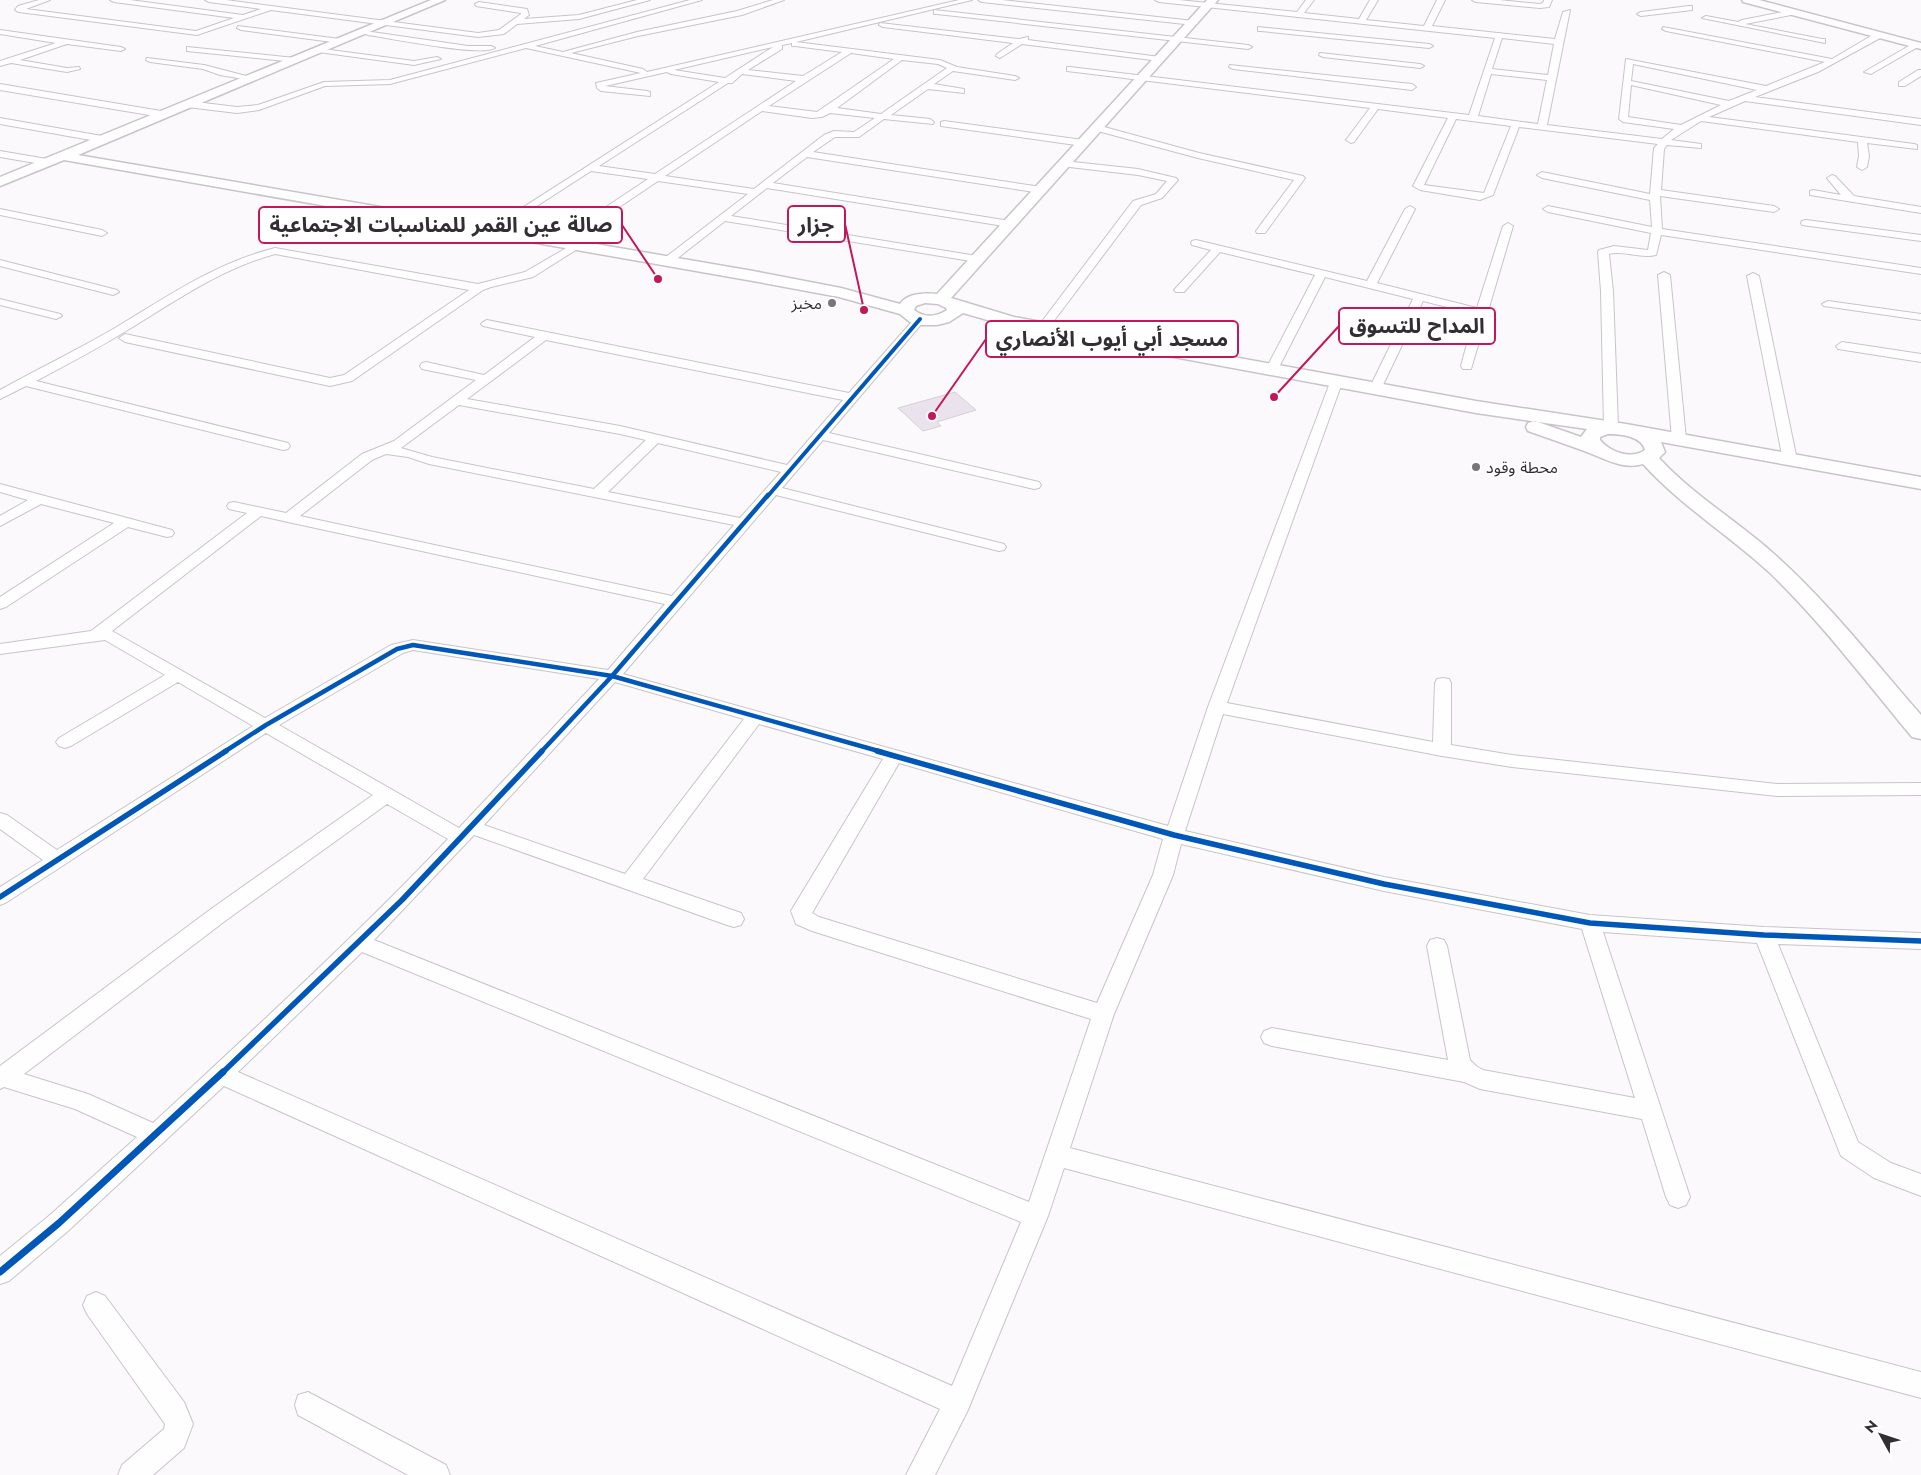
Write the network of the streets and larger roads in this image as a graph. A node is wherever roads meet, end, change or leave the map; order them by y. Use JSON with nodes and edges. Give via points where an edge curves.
{"nodes":[{"id":1,"x":46,"y":0,"type":"edge"},
{"id":2,"x":114,"y":0,"type":"edge"},
{"id":3,"x":209,"y":0,"type":"edge"},
{"id":4,"x":440,"y":0,"type":"edge"},
{"id":5,"x":646,"y":0,"type":"edge"},
{"id":6,"x":698,"y":0,"type":"edge"},
{"id":7,"x":780,"y":0,"type":"edge"},
{"id":8,"x":968,"y":0,"type":"edge"},
{"id":9,"x":982,"y":0,"type":"edge"},
{"id":10,"x":1071,"y":0,"type":"edge"},
{"id":11,"x":1159,"y":0,"type":"edge"},
{"id":12,"x":1310,"y":0,"type":"edge"},
{"id":13,"x":1374,"y":0,"type":"edge"},
{"id":14,"x":1441,"y":0,"type":"edge"},
{"id":15,"x":1476,"y":0,"type":"edge"},
{"id":16,"x":1548,"y":0,"type":"edge"},
{"id":17,"x":1747,"y":0,"type":"edge"},
{"id":18,"x":1210,"y":2,"type":"edge"},
{"id":19,"x":271,"y":4,"type":"edge"},
{"id":20,"x":479,"y":4,"type":"dead end"},
{"id":21,"x":1062,"y":8,"type":"junction"},
{"id":22,"x":1689,"y":8,"type":"dead end"},
{"id":23,"x":924,"y":10,"type":"junction"},
{"id":24,"x":1273,"y":12,"type":"junction"},
{"id":25,"x":1567,"y":12,"type":"dead end"},
{"id":26,"x":1793,"y":12,"type":"junction"},
{"id":27,"x":1299,"y":15,"type":"junction"},
{"id":28,"x":245,"y":17,"type":"junction"},
{"id":29,"x":1706,"y":18,"type":"dead end"},
{"id":30,"x":1361,"y":21,"type":"junction"},
{"id":31,"x":517,"y":22,"type":"junction"},
{"id":32,"x":384,"y":23,"type":"junction"},
{"id":33,"x":870,"y":23,"type":"junction"},
{"id":34,"x":1194,"y":23,"type":"junction"},
{"id":35,"x":1043,"y":24,"type":"junction"},
{"id":36,"x":1641,"y":24,"type":"dead end"},
{"id":37,"x":1732,"y":24,"type":"junction"},
{"id":38,"x":241,"y":28,"type":"dead end"},
{"id":39,"x":1427,"y":28,"type":"junction"},
{"id":40,"x":1436,"y":29,"type":"junction"},
{"id":41,"x":1666,"y":29,"type":"dead end"},
{"id":42,"x":1036,"y":30,"type":"dead end"},
{"id":43,"x":0,"y":32,"type":"edge"},
{"id":44,"x":363,"y":32,"type":"junction"},
{"id":45,"x":1879,"y":35,"type":"junction"},
{"id":46,"x":1028,"y":36,"type":"dead end"},
{"id":47,"x":1499,"y":36,"type":"junction"},
{"id":48,"x":1178,"y":40,"type":"junction"},
{"id":49,"x":340,"y":41,"type":"junction"},
{"id":50,"x":1822,"y":41,"type":"dead end"},
{"id":51,"x":66,"y":42,"type":"junction"},
{"id":52,"x":786,"y":42,"type":"junction"},
{"id":53,"x":1021,"y":42,"type":"junction"},
{"id":54,"x":1558,"y":42,"type":"junction"},
{"id":55,"x":1917,"y":44,"type":"edge"},
{"id":56,"x":524,"y":46,"type":"junction"},
{"id":57,"x":121,"y":48,"type":"dead end"},
{"id":58,"x":468,"y":48,"type":"junction"},
{"id":59,"x":190,"y":49,"type":"dead end"},
{"id":60,"x":318,"y":50,"type":"junction"},
{"id":61,"x":1089,"y":50,"type":"junction"},
{"id":62,"x":848,"y":52,"type":"junction"},
{"id":63,"x":563,"y":54,"type":"junction"},
{"id":64,"x":1000,"y":56,"type":"dead end"},
{"id":65,"x":1323,"y":56,"type":"junction"},
{"id":66,"x":1240,"y":57,"type":"junction"},
{"id":67,"x":901,"y":58,"type":"junction"},
{"id":68,"x":1160,"y":58,"type":"junction"},
{"id":69,"x":0,"y":59,"type":"edge"},
{"id":70,"x":150,"y":60,"type":"dead end"},
{"id":71,"x":295,"y":60,"type":"junction"},
{"id":72,"x":10,"y":61,"type":"junction"},
{"id":73,"x":1832,"y":61,"type":"junction"},
{"id":74,"x":0,"y":64,"type":"edge"},
{"id":75,"x":952,"y":68,"type":"junction"},
{"id":76,"x":76,"y":69,"type":"dead end"},
{"id":77,"x":661,"y":71,"type":"junction"},
{"id":78,"x":1487,"y":71,"type":"junction"},
{"id":79,"x":742,"y":72,"type":"junction"},
{"id":80,"x":1868,"y":72,"type":"dead end"},
{"id":81,"x":1921,"y":72,"type":"edge"},
{"id":82,"x":652,"y":73,"type":"junction"},
{"id":83,"x":1142,"y":77,"type":"junction"},
{"id":84,"x":1416,"y":77,"type":"junction"},
{"id":85,"x":250,"y":78,"type":"junction"},
{"id":86,"x":1015,"y":78,"type":"dead end"},
{"id":87,"x":1551,"y":78,"type":"junction"},
{"id":88,"x":804,"y":79,"type":"junction"},
{"id":89,"x":729,"y":81,"type":"junction"},
{"id":90,"x":1626,"y":82,"type":"junction"},
{"id":91,"x":1902,"y":84,"type":"dead end"},
{"id":92,"x":927,"y":86,"type":"junction"},
{"id":93,"x":0,"y":87,"type":"edge"},
{"id":94,"x":1766,"y":89,"type":"junction"},
{"id":95,"x":961,"y":91,"type":"dead end"},
{"id":96,"x":647,"y":94,"type":"dead end"},
{"id":97,"x":1744,"y":98,"type":"junction"},
{"id":98,"x":187,"y":104,"type":"junction"},
{"id":99,"x":1730,"y":104,"type":"junction"},
{"id":100,"x":1376,"y":106,"type":"junction"},
{"id":101,"x":761,"y":108,"type":"junction"},
{"id":102,"x":829,"y":110,"type":"junction"},
{"id":103,"x":161,"y":114,"type":"junction"},
{"id":104,"x":1454,"y":115,"type":"junction"},
{"id":105,"x":884,"y":116,"type":"junction"},
{"id":106,"x":1473,"y":117,"type":"junction"},
{"id":107,"x":1700,"y":118,"type":"junction"},
{"id":108,"x":0,"y":120,"type":"edge"},
{"id":109,"x":930,"y":122,"type":"dead end"},
{"id":110,"x":1516,"y":122,"type":"junction"},
{"id":111,"x":1921,"y":122,"type":"edge"},
{"id":112,"x":944,"y":124,"type":"dead end"},
{"id":113,"x":1542,"y":126,"type":"junction"},
{"id":114,"x":1097,"y":128,"type":"junction"},
{"id":115,"x":1683,"y":128,"type":"junction"},
{"id":116,"x":102,"y":139,"type":"junction"},
{"id":117,"x":1351,"y":140,"type":"dead end"},
{"id":118,"x":1862,"y":140,"type":"junction"},
{"id":119,"x":1663,"y":141,"type":"junction"},
{"id":120,"x":1083,"y":143,"type":"junction"},
{"id":121,"x":1698,"y":146,"type":"dead end"},
{"id":122,"x":1914,"y":147,"type":"dead end"},
{"id":123,"x":0,"y":154,"type":"edge"},
{"id":124,"x":805,"y":154,"type":"junction"},
{"id":125,"x":62,"y":156,"type":"junction"},
{"id":126,"x":47,"y":162,"type":"junction"},
{"id":127,"x":1064,"y":164,"type":"junction"},
{"id":128,"x":1862,"y":167,"type":"dead end"},
{"id":129,"x":590,"y":168,"type":"junction"},
{"id":130,"x":1542,"y":176,"type":"dead end"},
{"id":131,"x":657,"y":178,"type":"junction"},
{"id":132,"x":1832,"y":178,"type":"dead end"},
{"id":133,"x":0,"y":182,"type":"edge"},
{"id":134,"x":761,"y":189,"type":"junction"},
{"id":135,"x":1041,"y":190,"type":"junction"},
{"id":136,"x":1813,"y":192,"type":"dead end"},
{"id":137,"x":1656,"y":195,"type":"junction"},
{"id":138,"x":1850,"y":198,"type":"junction"},
{"id":139,"x":1410,"y":209,"type":"dead end"},
{"id":140,"x":1548,"y":209,"type":"dead end"},
{"id":141,"x":1774,"y":209,"type":"dead end"},
{"id":142,"x":1921,"y":210,"type":"edge"},
{"id":143,"x":0,"y":212,"type":"edge"},
{"id":144,"x":723,"y":218,"type":"junction"},
{"id":145,"x":1806,"y":223,"type":"dead end"},
{"id":146,"x":1010,"y":224,"type":"junction"},
{"id":147,"x":1508,"y":226,"type":"dead end"},
{"id":148,"x":491,"y":231,"type":"junction"},
{"id":149,"x":1261,"y":231,"type":"dead end"},
{"id":150,"x":1657,"y":231,"type":"junction"},
{"id":151,"x":102,"y":233,"type":"dead end"},
{"id":152,"x":1921,"y":238,"type":"edge"},
{"id":153,"x":559,"y":244,"type":"junction"},
{"id":154,"x":1196,"y":244,"type":"dead end"},
{"id":155,"x":575,"y":246,"type":"junction"},
{"id":156,"x":1217,"y":249,"type":"junction"},
{"id":157,"x":977,"y":259,"type":"junction"},
{"id":158,"x":0,"y":262,"type":"edge"},
{"id":159,"x":666,"y":262,"type":"junction"},
{"id":160,"x":1921,"y":270,"type":"edge"},
{"id":161,"x":1321,"y":274,"type":"junction"},
{"id":162,"x":1664,"y":276,"type":"dead end"},
{"id":163,"x":1753,"y":276,"type":"dead end"},
{"id":164,"x":1370,"y":286,"type":"junction"},
{"id":165,"x":479,"y":288,"type":"junction"},
{"id":166,"x":1180,"y":290,"type":"dead end"},
{"id":167,"x":113,"y":292,"type":"dead end"},
{"id":168,"x":1419,"y":298,"type":"junction"},
{"id":169,"x":0,"y":302,"type":"edge"},
{"id":170,"x":1828,"y":304,"type":"dead end"},
{"id":171,"x":947,"y":307,"type":"junction"},
{"id":172,"x":914,"y":310,"type":"junction"},
{"id":173,"x":1481,"y":312,"type":"junction"},
{"id":174,"x":56,"y":316,"type":"dead end"},
{"id":175,"x":1921,"y":316,"type":"edge"},
{"id":176,"x":487,"y":324,"type":"dead end"},
{"id":177,"x":1043,"y":328,"type":"junction"},
{"id":178,"x":545,"y":335,"type":"junction"},
{"id":179,"x":124,"y":338,"type":"dead end"},
{"id":180,"x":1842,"y":346,"type":"dead end"},
{"id":181,"x":1921,"y":358,"type":"edge"},
{"id":182,"x":426,"y":366,"type":"dead end"},
{"id":183,"x":1467,"y":366,"type":"dead end"},
{"id":184,"x":1272,"y":369,"type":"junction"},
{"id":185,"x":487,"y":380,"type":"junction"},
{"id":186,"x":1337,"y":380,"type":"junction"},
{"id":187,"x":25,"y":382,"type":"junction"},
{"id":188,"x":1376,"y":387,"type":"junction"},
{"id":189,"x":0,"y":395,"type":"edge"},
{"id":190,"x":853,"y":398,"type":"junction"},
{"id":191,"x":456,"y":401,"type":"junction"},
{"id":192,"x":1476,"y":407,"type":"junction"},
{"id":193,"x":1621,"y":429,"type":"junction"},
{"id":194,"x":821,"y":435,"type":"junction"},
{"id":195,"x":656,"y":438,"type":"junction"},
{"id":196,"x":1679,"y":439,"type":"junction"},
{"id":197,"x":283,"y":446,"type":"dead end"},
{"id":198,"x":385,"y":450,"type":"junction"},
{"id":199,"x":1752,"y":452,"type":"junction"},
{"id":200,"x":1605,"y":453,"type":"junction"},
{"id":201,"x":1651,"y":455,"type":"junction"},
{"id":202,"x":1790,"y":460,"type":"junction"},
{"id":203,"x":790,"y":470,"type":"junction"},
{"id":204,"x":1921,"y":483,"type":"edge"},
{"id":205,"x":1034,"y":485,"type":"dead end"},
{"id":206,"x":0,"y":488,"type":"edge"},
{"id":207,"x":772,"y":490,"type":"junction"},
{"id":208,"x":597,"y":494,"type":"junction"},
{"id":209,"x":39,"y":499,"type":"junction"},
{"id":210,"x":234,"y":506,"type":"dead end"},
{"id":211,"x":1705,"y":510,"type":"junction"},
{"id":212,"x":259,"y":511,"type":"junction"},
{"id":213,"x":288,"y":518,"type":"junction"},
{"id":214,"x":0,"y":522,"type":"edge"},
{"id":215,"x":126,"y":522,"type":"junction"},
{"id":216,"x":744,"y":523,"type":"junction"},
{"id":217,"x":167,"y":533,"type":"dead end"},
{"id":218,"x":999,"y":547,"type":"dead end"},
{"id":219,"x":676,"y":602,"type":"junction"},
{"id":220,"x":0,"y":604,"type":"edge"},
{"id":221,"x":96,"y":635,"type":"junction"},
{"id":222,"x":0,"y":649,"type":"edge"},
{"id":223,"x":178,"y":675,"type":"junction"},
{"id":224,"x":612,"y":676,"type":"junction"},
{"id":225,"x":1443,"y":683,"type":"dead end"},
{"id":226,"x":1217,"y":707,"type":"junction"},
{"id":227,"x":756,"y":717,"type":"junction"},
{"id":228,"x":266,"y":725,"type":"junction"},
{"id":229,"x":1921,"y":731,"type":"edge"},
{"id":230,"x":65,"y":742,"type":"dead end"},
{"id":231,"x":1442,"y":750,"type":"junction"},
{"id":232,"x":894,"y":756,"type":"junction"},
{"id":233,"x":1921,"y":789,"type":"edge"},
{"id":234,"x":385,"y":796,"type":"junction"},
{"id":235,"x":0,"y":820,"type":"edge"},
{"id":236,"x":465,"y":832,"type":"junction"},
{"id":237,"x":1174,"y":835,"type":"junction"},
{"id":238,"x":57,"y":860,"type":"junction"},
{"id":239,"x":629,"y":883,"type":"junction"},
{"id":240,"x":0,"y":897,"type":"edge"},
{"id":241,"x":734,"y":919,"type":"dead end"},
{"id":242,"x":1590,"y":923,"type":"junction"},
{"id":243,"x":1764,"y":935,"type":"junction"},
{"id":244,"x":1921,"y":941,"type":"edge"},
{"id":245,"x":360,"y":943,"type":"junction"},
{"id":246,"x":1437,"y":946,"type":"dead end"},
{"id":247,"x":1103,"y":1014,"type":"junction"},
{"id":248,"x":1272,"y":1037,"type":"dead end"},
{"id":249,"x":1468,"y":1073,"type":"junction"},
{"id":250,"x":220,"y":1074,"type":"junction"},
{"id":251,"x":1,"y":1078,"type":"edge"},
{"id":252,"x":1651,"y":1111,"type":"junction"},
{"id":253,"x":156,"y":1135,"type":"junction"},
{"id":254,"x":1056,"y":1155,"type":"junction"},
{"id":255,"x":1921,"y":1185,"type":"edge"},
{"id":256,"x":1678,"y":1197,"type":"dead end"},
{"id":257,"x":1036,"y":1216,"type":"junction"},
{"id":258,"x":0,"y":1272,"type":"edge"},
{"id":259,"x":96,"y":1305,"type":"dead end"},
{"id":260,"x":1921,"y":1385,"type":"edge"},
{"id":261,"x":958,"y":1403,"type":"junction"},
{"id":262,"x":308,"y":1405,"type":"dead end"},
{"id":263,"x":132,"y":1475,"type":"edge"},
{"id":264,"x":436,"y":1475,"type":"edge"},
{"id":265,"x":920,"y":1475,"type":"edge"}],
"edges":[{"from":1,"to":28,"type":"street","via":[[19,10],[192,33],[202,33]]},
{"from":2,"to":28,"type":"street"},
{"from":3,"to":19,"type":"street","via":[[256,6]]},
{"from":4,"to":32,"type":"street"},
{"from":5,"to":31,"type":"street","via":[[579,17]]},
{"from":6,"to":56,"type":"street"},
{"from":7,"to":63,"type":"street","via":[[739,13],[637,34]]},
{"from":8,"to":23,"type":"street"},
{"from":9,"to":21,"type":"street"},
{"from":10,"to":21,"type":"street"},
{"from":11,"to":18,"type":"street"},
{"from":12,"to":27,"type":"street"},
{"from":13,"to":30,"type":"street"},
{"from":14,"to":39,"type":"street"},
{"from":15,"to":16,"type":"street","via":[[1540,6],[1546,5]]},
{"from":17,"to":26,"type":"street"},
{"from":18,"to":24,"type":"street"},
{"from":18,"to":34,"type":"street"},
{"from":19,"to":28,"type":"street"},
{"from":19,"to":32,"type":"street"},
{"from":20,"to":31,"type":"street","via":[[524,11],[525,15]]},
{"from":21,"to":34,"type":"street"},
{"from":21,"to":35,"type":"street"},
{"from":22,"to":36,"type":"street","via":[[1642,11]]},
{"from":23,"to":33,"type":"street"},
{"from":23,"to":35,"type":"street"},
{"from":24,"to":27,"type":"street"},
{"from":24,"to":66,"type":"street"},
{"from":25,"to":54,"type":"street"},
{"from":26,"to":37,"type":"street"},
{"from":26,"to":45,"type":"street"},
{"from":27,"to":30,"type":"street"},
{"from":29,"to":37,"type":"street"},
{"from":30,"to":39,"type":"street"},
{"from":31,"to":32,"type":"street","via":[[501,32],[478,35]]},
{"from":32,"to":44,"type":"street"},
{"from":33,"to":52,"type":"street"},
{"from":33,"to":53,"type":"street"},
{"from":34,"to":48,"type":"street"},
{"from":35,"to":42,"type":"street"},
{"from":35,"to":48,"type":"street"},
{"from":37,"to":50,"type":"street"},
{"from":38,"to":49,"type":"street"},
{"from":39,"to":40,"type":"street"},
{"from":40,"to":47,"type":"street"},
{"from":40,"to":84,"type":"street"},
{"from":41,"to":73,"type":"street"},
{"from":43,"to":51,"type":"street"},
{"from":44,"to":49,"type":"street"},
{"from":44,"to":58,"type":"street"},
{"from":45,"to":55,"type":"street"},
{"from":45,"to":73,"type":"street"},
{"from":46,"to":53,"type":"street"},
{"from":47,"to":54,"type":"street"},
{"from":47,"to":78,"type":"street"},
{"from":48,"to":66,"type":"street"},
{"from":48,"to":68,"type":"street"},
{"from":49,"to":60,"type":"street"},
{"from":51,"to":57,"type":"street"},
{"from":51,"to":72,"type":"street"},
{"from":52,"to":62,"type":"street"},
{"from":52,"to":77,"type":"street"},
{"from":52,"to":79,"type":"street"},
{"from":53,"to":61,"type":"street"},
{"from":53,"to":64,"type":"street"},
{"from":54,"to":87,"type":"street"},
{"from":55,"to":80,"type":"street"},
{"from":56,"to":58,"type":"street"},
{"from":56,"to":63,"type":"street"},
{"from":56,"to":98,"type":"street","via":[[381,84],[320,84],[253,108],[231,110]]},
{"from":58,"to":60,"type":"street","via":[[414,63]]},
{"from":59,"to":71,"type":"street"},
{"from":60,"to":71,"type":"street"},
{"from":61,"to":68,"type":"street"},
{"from":61,"to":83,"type":"street","via":[[1070,67]]},
{"from":62,"to":67,"type":"street"},
{"from":62,"to":88,"type":"street"},
{"from":63,"to":82,"type":"street"},
{"from":65,"to":66,"type":"street"},
{"from":65,"to":66,"type":"street"},
{"from":65,"to":84,"type":"street"},
{"from":65,"to":84,"type":"street"},
{"from":65,"to":84,"type":"street"},
{"from":66,"to":83,"type":"street"},
{"from":66,"to":100,"type":"street"},
{"from":67,"to":75,"type":"street","via":[[944,62]]},
{"from":67,"to":102,"type":"street"},
{"from":68,"to":83,"type":"street"},
{"from":69,"to":72,"type":"street"},
{"from":70,"to":85,"type":"street","via":[[204,67]]},
{"from":71,"to":85,"type":"street"},
{"from":72,"to":74,"type":"street"},
{"from":72,"to":76,"type":"street"},
{"from":73,"to":94,"type":"street"},
{"from":75,"to":86,"type":"street","via":[[999,72]]},
{"from":75,"to":92,"type":"street"},
{"from":77,"to":82,"type":"street"},
{"from":77,"to":89,"type":"street"},
{"from":78,"to":87,"type":"street"},
{"from":78,"to":106,"type":"street"},
{"from":79,"to":88,"type":"street"},
{"from":79,"to":89,"type":"street"},
{"from":81,"to":91,"type":"street"},
{"from":82,"to":96,"type":"street","via":[[598,86]]},
{"from":83,"to":114,"type":"street"},
{"from":84,"to":100,"type":"street"},
{"from":84,"to":104,"type":"street"},
{"from":85,"to":98,"type":"street"},
{"from":87,"to":113,"type":"street"},
{"from":88,"to":101,"type":"street"},
{"from":89,"to":129,"type":"street"},
{"from":90,"to":94,"type":"street","via":[[1630,60]]},
{"from":90,"to":99,"type":"street"},
{"from":90,"to":115,"type":"street","via":[[1623,119]]},
{"from":92,"to":95,"type":"street"},
{"from":92,"to":105,"type":"street"},
{"from":93,"to":103,"type":"street"},
{"from":94,"to":97,"type":"street"},
{"from":97,"to":99,"type":"street"},
{"from":97,"to":111,"type":"street"},
{"from":98,"to":103,"type":"street"},
{"from":99,"to":107,"type":"street"},
{"from":100,"to":117,"type":"street"},
{"from":101,"to":102,"type":"street","via":[[816,116]]},
{"from":101,"to":131,"type":"street"},
{"from":102,"to":105,"type":"street"},
{"from":103,"to":116,"type":"street"},
{"from":104,"to":106,"type":"street"},
{"from":104,"to":110,"type":"street","via":[[1420,187],[1488,196]]},
{"from":105,"to":109,"type":"street"},
{"from":105,"to":124,"type":"street","via":[[856,135],[830,136]]},
{"from":106,"to":110,"type":"street"},
{"from":107,"to":115,"type":"street"},
{"from":107,"to":118,"type":"street"},
{"from":108,"to":116,"type":"street"},
{"from":110,"to":113,"type":"street"},
{"from":112,"to":120,"type":"street"},
{"from":113,"to":119,"type":"street"},
{"from":114,"to":120,"type":"street"},
{"from":114,"to":149,"type":"street","via":[[1300,178]]},
{"from":115,"to":119,"type":"street"},
{"from":116,"to":125,"type":"street"},
{"from":118,"to":122,"type":"street"},
{"from":118,"to":128,"type":"street"},
{"from":119,"to":121,"type":"street"},
{"from":119,"to":137,"type":"street","via":[[1659,148]]},
{"from":120,"to":127,"type":"street"},
{"from":123,"to":126,"type":"street"},
{"from":124,"to":134,"type":"street"},
{"from":124,"to":135,"type":"street"},
{"from":125,"to":126,"type":"street"},
{"from":125,"to":148,"type":"street"},
{"from":126,"to":133,"type":"street"},
{"from":127,"to":135,"type":"street"},
{"from":127,"to":177,"type":"street","via":[[1138,172],[1173,180],[1159,196],[1137,203]]},
{"from":129,"to":131,"type":"street"},
{"from":129,"to":148,"type":"street"},
{"from":130,"to":137,"type":"street"},
{"from":131,"to":134,"type":"street"},
{"from":131,"to":153,"type":"street"},
{"from":132,"to":138,"type":"street"},
{"from":134,"to":144,"type":"street"},
{"from":134,"to":146,"type":"street"},
{"from":135,"to":146,"type":"street"},
{"from":136,"to":138,"type":"street"},
{"from":137,"to":141,"type":"street"},
{"from":137,"to":150,"type":"street"},
{"from":138,"to":142,"type":"street"},
{"from":139,"to":164,"type":"street"},
{"from":140,"to":150,"type":"street"},
{"from":143,"to":151,"type":"street"},
{"from":144,"to":157,"type":"street"},
{"from":144,"to":159,"type":"street"},
{"from":145,"to":152,"type":"street"},
{"from":146,"to":157,"type":"street"},
{"from":147,"to":173,"type":"street"},
{"from":148,"to":153,"type":"street"},
{"from":150,"to":160,"type":"street"},
{"from":150,"to":193,"type":"street","via":[[1652,253],[1614,249],[1603,252]]},
{"from":153,"to":155,"type":"street"},
{"from":154,"to":156,"type":"street"},
{"from":155,"to":159,"type":"street"},
{"from":155,"to":165,"type":"street","via":[[529,275]]},
{"from":156,"to":161,"type":"street"},
{"from":156,"to":166,"type":"street"},
{"from":157,"to":171,"type":"street"},
{"from":158,"to":167,"type":"street"},
{"from":159,"to":172,"type":"street","via":[[841,293]]},
{"from":161,"to":164,"type":"street"},
{"from":161,"to":184,"type":"street"},
{"from":162,"to":196,"type":"street"},
{"from":163,"to":202,"type":"street"},
{"from":164,"to":168,"type":"street"},
{"from":165,"to":179,"type":"street","via":[[348,378],[330,382]]},
{"from":165,"to":187,"type":"street","via":[[269,252],[195,285]]},
{"from":168,"to":173,"type":"street"},
{"from":168,"to":188,"type":"street"},
{"from":169,"to":174,"type":"street"},
{"from":170,"to":175,"type":"street"},
{"from":171,"to":172,"type":"street"},
{"from":171,"to":172,"type":"street","via":[[937,320]]},
{"from":171,"to":177,"type":"street"},
{"from":172,"to":190,"type":"street"},
{"from":173,"to":183,"type":"street"},
{"from":176,"to":178,"type":"street"},
{"from":177,"to":184,"type":"street"},
{"from":178,"to":185,"type":"street"},
{"from":178,"to":190,"type":"street"},
{"from":180,"to":181,"type":"street"},
{"from":182,"to":185,"type":"street"},
{"from":184,"to":186,"type":"street"},
{"from":185,"to":191,"type":"street"},
{"from":186,"to":188,"type":"street"},
{"from":186,"to":226,"type":"street"},
{"from":187,"to":189,"type":"street"},
{"from":187,"to":197,"type":"street"},
{"from":188,"to":192,"type":"street"},
{"from":190,"to":194,"type":"street"},
{"from":191,"to":195,"type":"street"},
{"from":191,"to":198,"type":"street","via":[[399,444]]},
{"from":192,"to":193,"type":"street"},
{"from":192,"to":200,"type":"street"},
{"from":193,"to":196,"type":"street"},
{"from":193,"to":200,"type":"street","via":[[1600,430],[1592,434],[1592,443]]},
{"from":193,"to":201,"type":"street","via":[[1651,441],[1654,445]]},
{"from":194,"to":203,"type":"street"},
{"from":194,"to":205,"type":"street"},
{"from":195,"to":203,"type":"street"},
{"from":195,"to":208,"type":"street"},
{"from":196,"to":199,"type":"street"},
{"from":198,"to":208,"type":"street"},
{"from":198,"to":213,"type":"street","via":[[367,457]]},
{"from":199,"to":201,"type":"street","via":[[1688,448]]},
{"from":199,"to":202,"type":"street"},
{"from":200,"to":201,"type":"street","via":[[1635,460]]},
{"from":200,"to":211,"type":"street"},
{"from":201,"to":211,"type":"street","via":[[1660,473]]},
{"from":202,"to":204,"type":"street"},
{"from":203,"to":207,"type":"street"},
{"from":206,"to":209,"type":"street"},
{"from":207,"to":216,"type":"street"},
{"from":207,"to":218,"type":"street"},
{"from":208,"to":216,"type":"street"},
{"from":209,"to":214,"type":"street"},
{"from":209,"to":215,"type":"street"},
{"from":210,"to":212,"type":"street"},
{"from":211,"to":229,"type":"street","via":[[1781,572]]},
{"from":212,"to":213,"type":"street"},
{"from":212,"to":221,"type":"street"},
{"from":213,"to":219,"type":"street"},
{"from":215,"to":217,"type":"street"},
{"from":215,"to":220,"type":"street"},
{"from":216,"to":219,"type":"street"},
{"from":219,"to":224,"type":"street"},
{"from":221,"to":222,"type":"street"},
{"from":221,"to":223,"type":"street","via":[[108,635]]},
{"from":223,"to":228,"type":"street"},
{"from":223,"to":230,"type":"street"},
{"from":224,"to":227,"type":"street"},
{"from":224,"to":228,"type":"street","via":[[412,646],[396,649]]},
{"from":224,"to":236,"type":"street"},
{"from":225,"to":231,"type":"street"},
{"from":226,"to":231,"type":"street"},
{"from":226,"to":237,"type":"street"},
{"from":227,"to":232,"type":"street"},
{"from":227,"to":239,"type":"street"},
{"from":228,"to":234,"type":"street"},
{"from":228,"to":238,"type":"street"},
{"from":231,"to":233,"type":"street","via":[[1512,761],[1777,790]]},
{"from":232,"to":237,"type":"street"},
{"from":232,"to":247,"type":"street","via":[[802,911],[803,918]]},
{"from":234,"to":236,"type":"street"},
{"from":234,"to":251,"type":"street","via":[[218,915]]},
{"from":235,"to":238,"type":"street"},
{"from":236,"to":239,"type":"street"},
{"from":236,"to":245,"type":"street"},
{"from":237,"to":242,"type":"street","via":[[1384,884]]},
{"from":237,"to":247,"type":"street","via":[[1163,875]]},
{"from":238,"to":240,"type":"street"},
{"from":239,"to":241,"type":"street"},
{"from":242,"to":243,"type":"street"},
{"from":242,"to":252,"type":"street"},
{"from":243,"to":244,"type":"street"},
{"from":243,"to":255,"type":"street","via":[[1848,1149],[1882,1172]]},
{"from":245,"to":250,"type":"street"},
{"from":245,"to":257,"type":"street"},
{"from":246,"to":249,"type":"street","via":[[1460,1064]]},
{"from":247,"to":254,"type":"street"},
{"from":248,"to":249,"type":"street"},
{"from":249,"to":252,"type":"street","via":[[1480,1079]]},
{"from":250,"to":253,"type":"street"},
{"from":250,"to":261,"type":"street"},
{"from":251,"to":253,"type":"street","via":[[80,1101]]},
{"from":252,"to":256,"type":"street"},
{"from":253,"to":258,"type":"street"},
{"from":254,"to":257,"type":"street"},
{"from":254,"to":260,"type":"street"},
{"from":257,"to":261,"type":"street"},
{"from":259,"to":263,"type":"street","via":[[174,1412],[179,1424],[174,1438]]},
{"from":261,"to":265,"type":"street"},
{"from":262,"to":264,"type":"street"}]}
